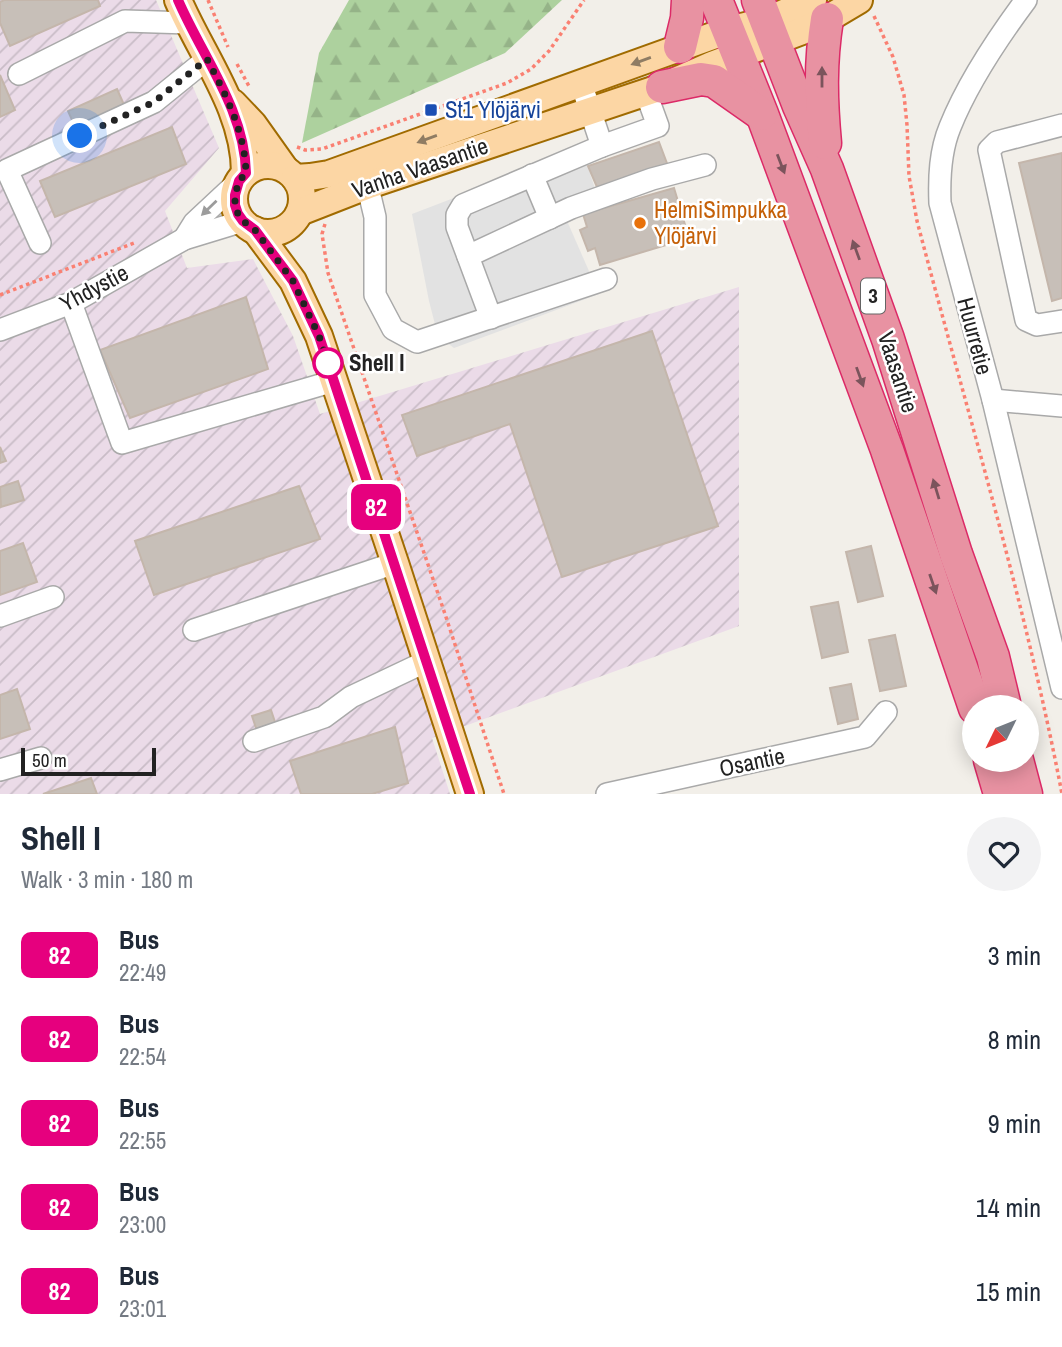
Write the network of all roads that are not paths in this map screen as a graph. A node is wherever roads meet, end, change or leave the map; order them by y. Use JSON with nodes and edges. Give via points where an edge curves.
{"nodes":[{"id":1,"x":688,"y":0,"type":"edge"},
{"id":2,"x":716,"y":0,"type":"edge"},
{"id":3,"x":1026,"y":0,"type":"edge"},
{"id":4,"x":865,"y":4,"type":"edge"},
{"id":5,"x":820,"y":10,"type":"edge"},
{"id":6,"x":183,"y":12,"type":"edge"},
{"id":7,"x":766,"y":21,"type":"edge"},
{"id":8,"x":733,"y":42,"type":"junction"},
{"id":9,"x":680,"y":47,"type":"junction"},
{"id":10,"x":218,"y":55,"type":"junction"},
{"id":11,"x":19,"y":74,"type":"dead end"},
{"id":12,"x":581,"y":83,"type":"junction"},
{"id":13,"x":654,"y":90,"type":"junction"},
{"id":14,"x":227,"y":96,"type":"junction"},
{"id":15,"x":591,"y":112,"type":"junction"},
{"id":16,"x":762,"y":114,"type":"junction"},
{"id":17,"x":1062,"y":125,"type":"edge"},
{"id":18,"x":602,"y":146,"type":"junction"},
{"id":19,"x":289,"y":164,"type":"junction"},
{"id":20,"x":705,"y":165,"type":"dead end"},
{"id":21,"x":827,"y":169,"type":"junction"},
{"id":22,"x":365,"y":174,"type":"junction"},
{"id":23,"x":532,"y":175,"type":"junction"},
{"id":24,"x":242,"y":177,"type":"junction"},
{"id":25,"x":295,"y":218,"type":"junction"},
{"id":26,"x":550,"y":218,"type":"junction"},
{"id":27,"x":249,"y":225,"type":"junction"},
{"id":28,"x":184,"y":239,"type":"junction"},
{"id":29,"x":40,"y":243,"type":"dead end"},
{"id":30,"x":468,"y":256,"type":"junction"},
{"id":31,"x":606,"y":279,"type":"dead end"},
{"id":32,"x":293,"y":281,"type":"junction"},
{"id":33,"x":71,"y":303,"type":"junction"},
{"id":34,"x":491,"y":318,"type":"junction"},
{"id":35,"x":1062,"y":321,"type":"edge"},
{"id":36,"x":0,"y":330,"type":"edge"},
{"id":37,"x":334,"y":381,"type":"junction"},
{"id":38,"x":993,"y":400,"type":"junction"},
{"id":39,"x":1062,"y":406,"type":"edge"},
{"id":40,"x":395,"y":563,"type":"junction"},
{"id":41,"x":52,"y":597,"type":"dead end"},
{"id":42,"x":0,"y":616,"type":"edge"},
{"id":43,"x":194,"y":630,"type":"dead end"},
{"id":44,"x":427,"y":661,"type":"junction"},
{"id":45,"x":1062,"y":688,"type":"edge"},
{"id":46,"x":971,"y":695,"type":"edge"},
{"id":47,"x":1002,"y":695,"type":"edge"},
{"id":48,"x":886,"y":712,"type":"dead end"},
{"id":49,"x":254,"y":741,"type":"dead end"},
{"id":50,"x":41,"y":758,"type":"dead end"},
{"id":51,"x":0,"y":770,"type":"edge"},
{"id":52,"x":994,"y":772,"type":"edge"},
{"id":53,"x":1020,"y":772,"type":"edge"},
{"id":54,"x":470,"y":794,"type":"edge"},
{"id":55,"x":607,"y":794,"type":"edge"},
{"id":56,"x":1000,"y":794,"type":"edge"},
{"id":57,"x":1026,"y":794,"type":"edge"}],
"edges":[{"from":1,"to":9,"type":"highway"},
{"from":2,"to":8,"type":"highway","name":"Vaasantie","number":"3"},
{"from":3,"to":38,"type":"street","name":"Huurretie","via":[[986,59],[949,128],[939,177],[940,203]]},
{"from":4,"to":5,"type":"main road"},
{"from":5,"to":7,"type":"main road"},
{"from":21,"to":5,"type":"highway","one_way":true},
{"from":6,"to":10,"type":"main road"},
{"from":6,"to":11,"type":"street","via":[[125,21]]},
{"from":7,"to":8,"type":"main road"},
{"from":7,"to":21,"type":"highway","name":"Vaasantie","number":"3"},
{"from":8,"to":9,"type":"main road","name":"Vanha Vaasantie"},
{"from":8,"to":13,"type":"main road","name":"Vanha Vaasantie"},
{"from":8,"to":16,"type":"highway","name":"Vaasantie","number":"3"},
{"from":9,"to":12,"type":"main road","name":"Vanha Vaasantie","one_way":true},
{"from":10,"to":14,"type":"main road"},
{"from":10,"to":29,"type":"street","via":[[154,102],[7,170]]},
{"from":12,"to":15,"type":"street"},
{"from":12,"to":22,"type":"main road","name":"Vanha Vaasantie","one_way":true},
{"from":13,"to":15,"type":"main road","name":"Vanha Vaasantie"},
{"from":13,"to":16,"type":"highway","via":[[714,80]]},
{"from":13,"to":18,"type":"street","via":[[658,126]]},
{"from":14,"to":19,"type":"main road"},
{"from":14,"to":24,"type":"main road","via":[[245,157]]},
{"from":15,"to":18,"type":"street"},
{"from":15,"to":22,"type":"main road","name":"Vanha Vaasantie"},
{"from":16,"to":46,"type":"highway","name":"Vaasantie","number":"3","one_way":true,"via":[[887,450]]},
{"from":17,"to":35,"type":"street","via":[[997,142],[989,150],[1026,320],[1037,325]]},
{"from":18,"to":23,"type":"street"},
{"from":19,"to":22,"type":"main road","name":"Vanha Vaasantie","via":[[310,177]]},
{"from":19,"to":24,"type":"main road","via":[[262,165]]},
{"from":19,"to":25,"type":"main road","via":[[302,194]]},
{"from":20,"to":26,"type":"street","via":[[652,179]]},
{"from":47,"to":21,"type":"highway","name":"Vaasantie","number":"3","one_way":true,"via":[[888,339]]},
{"from":22,"to":25,"type":"main road","name":"Vanha Vaasantie","via":[[337,197]]},
{"from":22,"to":34,"type":"street","via":[[375,217],[375,295],[393,329],[417,342]]},
{"from":23,"to":26,"type":"street"},
{"from":23,"to":30,"type":"street","via":[[463,205],[457,227]]},
{"from":24,"to":27,"type":"main road","via":[[235,205]]},
{"from":24,"to":28,"type":"street","name":"Yhdystie","one_way":true,"via":[[194,223]]},
{"from":25,"to":27,"type":"main road","via":[[275,232]]},
{"from":25,"to":32,"type":"main road","via":[[288,240]]},
{"from":26,"to":30,"type":"street"},
{"from":27,"to":28,"type":"street","name":"Yhdystie"},
{"from":27,"to":32,"type":"main road"},
{"from":28,"to":33,"type":"street","name":"Yhdystie"},
{"from":30,"to":34,"type":"street"},
{"from":31,"to":34,"type":"street"},
{"from":32,"to":37,"type":"main road"},
{"from":33,"to":36,"type":"street","name":"Yhdystie"},
{"from":33,"to":37,"type":"street","via":[[122,443]]},
{"from":37,"to":40,"type":"main road"},
{"from":38,"to":39,"type":"street"},
{"from":38,"to":45,"type":"street","name":"Huurretie"},
{"from":40,"to":43,"type":"street"},
{"from":40,"to":44,"type":"main road"},
{"from":41,"to":42,"type":"street"},
{"from":44,"to":49,"type":"street","via":[[351,697],[324,718]]},
{"from":44,"to":54,"type":"main road"},
{"from":48,"to":55,"type":"street","name":"Osantie","via":[[865,737]]},
{"from":50,"to":51,"type":"street"},
{"from":52,"to":56,"type":"highway"},
{"from":53,"to":57,"type":"highway"}]}
